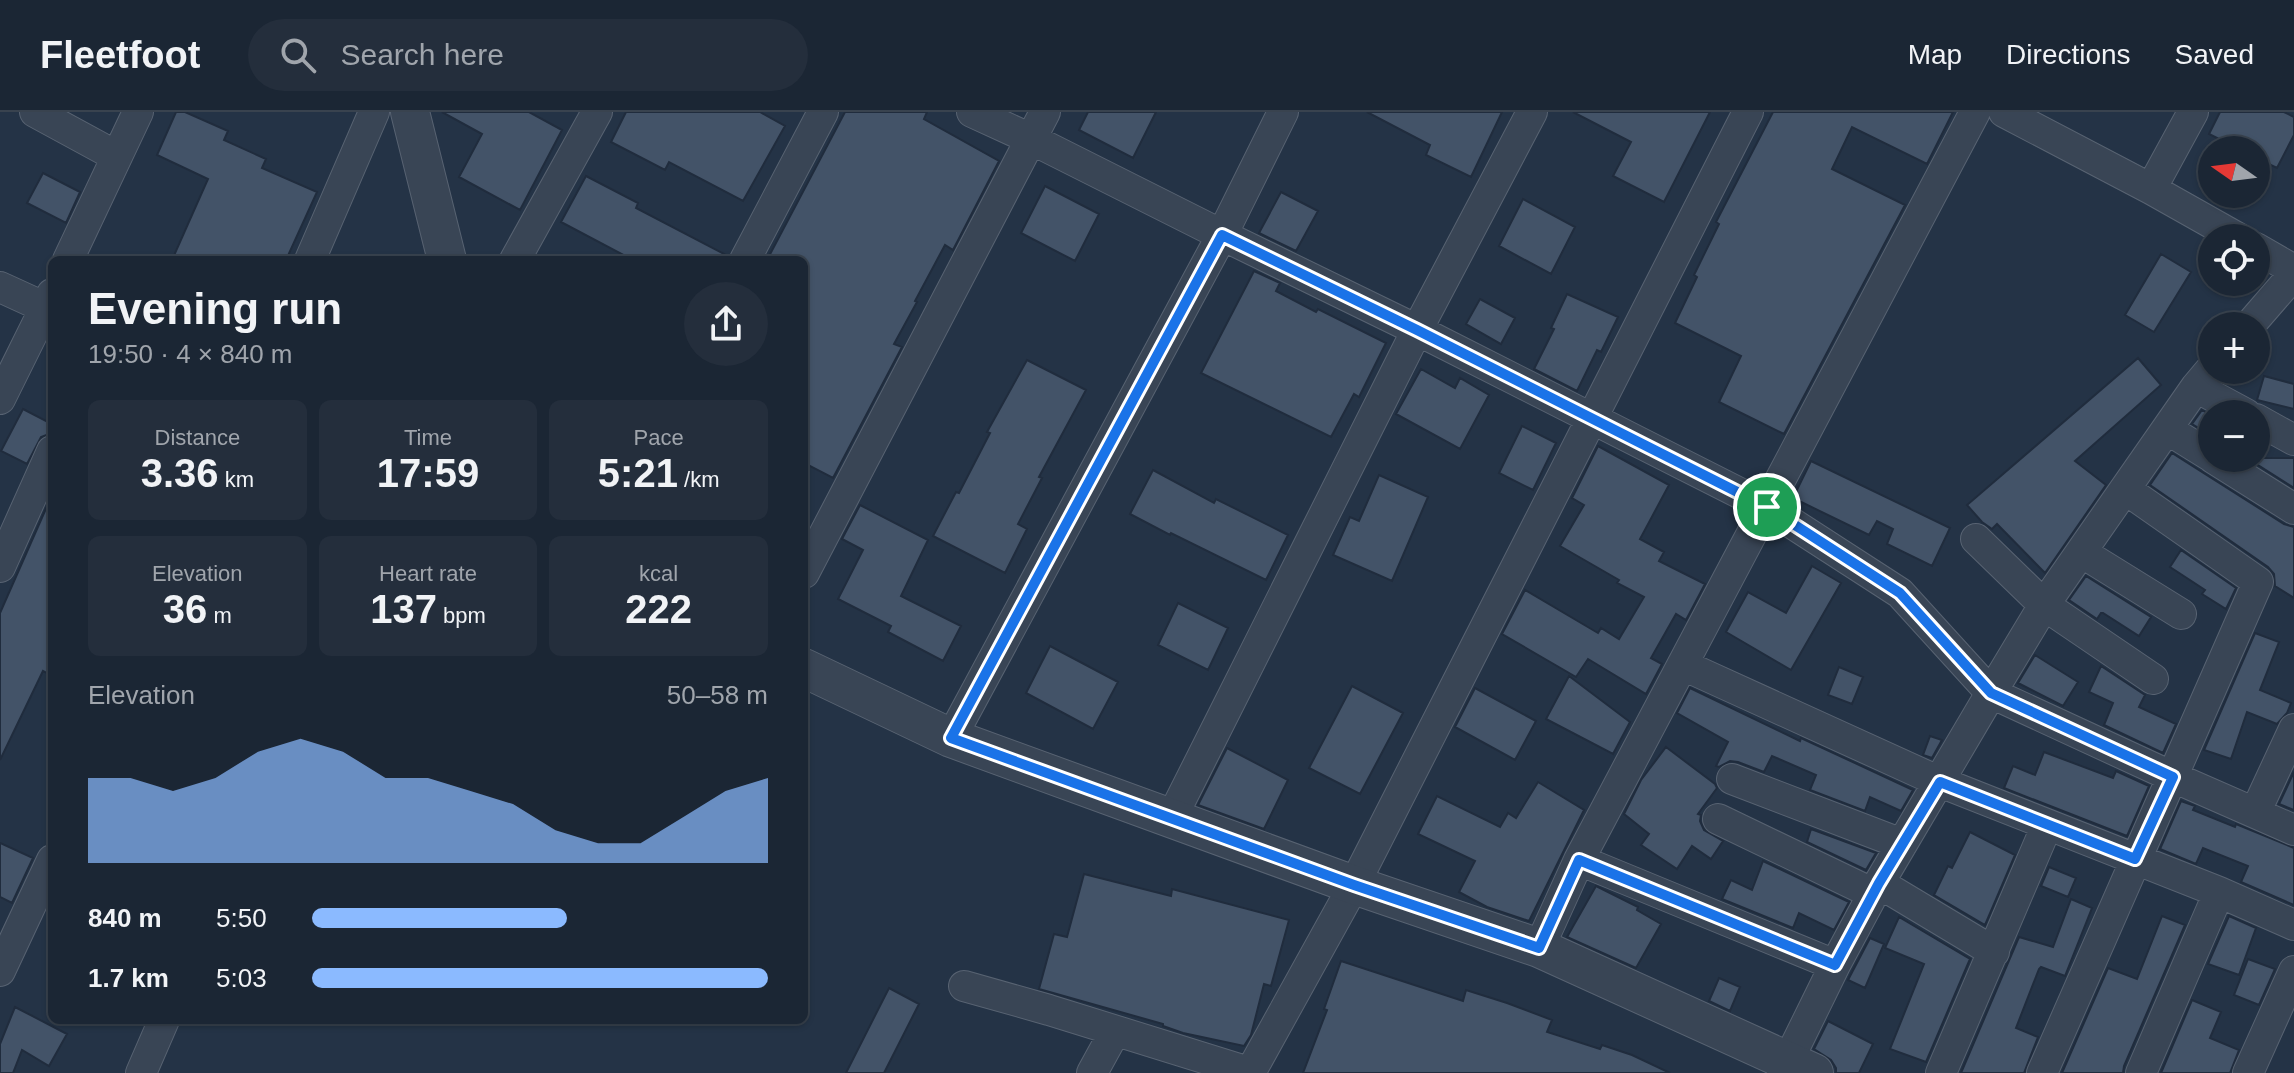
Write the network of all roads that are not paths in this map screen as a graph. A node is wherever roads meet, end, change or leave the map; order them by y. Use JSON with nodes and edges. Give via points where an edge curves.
{"nodes":[{"id":1,"x":35,"y":112,"type":"edge"},
{"id":2,"x":138,"y":112,"type":"edge"},
{"id":3,"x":374,"y":112,"type":"edge"},
{"id":4,"x":410,"y":112,"type":"edge"},
{"id":5,"x":597,"y":112,"type":"edge"},
{"id":6,"x":823,"y":112,"type":"edge"},
{"id":7,"x":972,"y":112,"type":"edge"},
{"id":8,"x":1045,"y":112,"type":"edge"},
{"id":9,"x":1283,"y":112,"type":"edge"},
{"id":10,"x":1532,"y":112,"type":"edge"},
{"id":11,"x":1748,"y":112,"type":"edge"},
{"id":12,"x":1975,"y":112,"type":"edge"},
{"id":13,"x":2004,"y":112,"type":"edge"},
{"id":14,"x":2193,"y":112,"type":"edge"},
{"id":15,"x":1031,"y":139,"type":"junction"},
{"id":16,"x":116,"y":156,"type":"junction"},
{"id":17,"x":2151,"y":189,"type":"junction"},
{"id":18,"x":2213,"y":224,"type":"edge"},
{"id":19,"x":1222,"y":235,"type":"junction"},
{"id":20,"x":70,"y":256,"type":"edge"},
{"id":21,"x":312,"y":256,"type":"edge"},
{"id":22,"x":446,"y":256,"type":"edge"},
{"id":23,"x":517,"y":256,"type":"edge"},
{"id":24,"x":747,"y":256,"type":"edge"},
{"id":25,"x":2270,"y":257,"type":"edge"},
{"id":26,"x":2294,"y":272,"type":"edge"},
{"id":27,"x":0,"y":287,"type":"edge"},
{"id":28,"x":48,"y":301,"type":"edge"},
{"id":29,"x":48,"y":303,"type":"edge"},
{"id":30,"x":2261,"y":312,"type":"edge"},
{"id":31,"x":1417,"y":330,"type":"junction"},
{"id":32,"x":2200,"y":384,"type":"edge"},
{"id":33,"x":2211,"y":384,"type":"edge"},
{"id":34,"x":0,"y":399,"type":"edge"},
{"id":35,"x":2230,"y":400,"type":"edge"},
{"id":36,"x":1591,"y":419,"type":"junction"},
{"id":37,"x":2270,"y":427,"type":"edge"},
{"id":38,"x":2167,"y":429,"type":"junction"},
{"id":39,"x":2294,"y":440,"type":"edge"},
{"id":40,"x":2198,"y":449,"type":"edge"},
{"id":41,"x":48,"y":460,"type":"edge"},
{"id":42,"x":2235,"y":472,"type":"edge"},
{"id":43,"x":2125,"y":489,"type":"junction"},
{"id":44,"x":1767,"y":507,"type":"junction"},
{"id":45,"x":2294,"y":509,"type":"edge"},
{"id":46,"x":1976,"y":539,"type":"dead end"},
{"id":47,"x":2081,"y":552,"type":"junction"},
{"id":48,"x":808,"y":565,"type":"edge"},
{"id":49,"x":0,"y":567,"type":"edge"},
{"id":50,"x":2044,"y":605,"type":"junction"},
{"id":51,"x":2181,"y":614,"type":"dead end"},
{"id":52,"x":1683,"y":665,"type":"junction"},
{"id":53,"x":808,"y":670,"type":"edge"},
{"id":54,"x":2153,"y":679,"type":"dead end"},
{"id":55,"x":1991,"y":693,"type":"junction"},
{"id":56,"x":2294,"y":729,"type":"edge"},
{"id":57,"x":951,"y":738,"type":"junction"},
{"id":58,"x":2173,"y":777,"type":"junction"},
{"id":59,"x":1732,"y":779,"type":"dead end"},
{"id":60,"x":1940,"y":782,"type":"junction"},
{"id":61,"x":2255,"y":813,"type":"junction"},
{"id":62,"x":1171,"y":819,"type":"junction"},
{"id":63,"x":1718,"y":819,"type":"dead end"},
{"id":64,"x":2047,"y":825,"type":"junction"},
{"id":65,"x":2294,"y":830,"type":"edge"},
{"id":66,"x":1902,"y":844,"type":"junction"},
{"id":67,"x":2135,"y":859,"type":"junction"},
{"id":68,"x":1579,"y":860,"type":"junction"},
{"id":69,"x":48,"y":869,"type":"edge"},
{"id":70,"x":1354,"y":885,"type":"junction"},
{"id":71,"x":1877,"y":889,"type":"junction"},
{"id":72,"x":2219,"y":892,"type":"junction"},
{"id":73,"x":2294,"y":925,"type":"edge"},
{"id":74,"x":1539,"y":948,"type":"junction"},
{"id":75,"x":1994,"y":952,"type":"junction"},
{"id":76,"x":1835,"y":965,"type":"junction"},
{"id":77,"x":0,"y":971,"type":"edge"},
{"id":78,"x":2294,"y":971,"type":"edge"},
{"id":79,"x":964,"y":986,"type":"dead end"},
{"id":80,"x":162,"y":1024,"type":"edge"},
{"id":81,"x":1115,"y":1031,"type":"junction"},
{"id":82,"x":1795,"y":1069,"type":"edge"},
{"id":83,"x":141,"y":1073,"type":"edge"},
{"id":84,"x":1092,"y":1073,"type":"edge"},
{"id":85,"x":1251,"y":1073,"type":"edge"},
{"id":86,"x":1941,"y":1073,"type":"edge"},
{"id":87,"x":2042,"y":1073,"type":"edge"},
{"id":88,"x":2141,"y":1073,"type":"edge"},
{"id":89,"x":2248,"y":1073,"type":"edge"}],
"edges":[{"from":1,"to":16,"type":"street"},
{"from":2,"to":16,"type":"street"},
{"from":3,"to":21,"type":"street"},
{"from":4,"to":22,"type":"street"},
{"from":5,"to":23,"type":"street"},
{"from":6,"to":24,"type":"street"},
{"from":7,"to":15,"type":"street"},
{"from":8,"to":15,"type":"street"},
{"from":9,"to":19,"type":"street"},
{"from":10,"to":31,"type":"street"},
{"from":11,"to":36,"type":"street"},
{"from":12,"to":44,"type":"street"},
{"from":13,"to":17,"type":"street"},
{"from":14,"to":17,"type":"street"},
{"from":15,"to":19,"type":"street"},
{"from":15,"to":48,"type":"street"},
{"from":16,"to":20,"type":"street"},
{"from":17,"to":18,"type":"street"},
{"from":19,"to":31,"type":"street"},
{"from":19,"to":57,"type":"street"},
{"from":25,"to":26,"type":"street"},
{"from":26,"to":30,"type":"street"},
{"from":27,"to":28,"type":"street"},
{"from":29,"to":34,"type":"street"},
{"from":31,"to":36,"type":"street"},
{"from":31,"to":62,"type":"street"},
{"from":32,"to":38,"type":"street"},
{"from":33,"to":35,"type":"street"},
{"from":36,"to":44,"type":"street"},
{"from":36,"to":70,"type":"street"},
{"from":37,"to":39,"type":"street"},
{"from":38,"to":40,"type":"street"},
{"from":38,"to":43,"type":"street"},
{"from":41,"to":49,"type":"street"},
{"from":42,"to":45,"type":"street"},
{"from":43,"to":47,"type":"street"},
{"from":43,"to":58,"type":"street","via":[[2258,582]]},
{"from":44,"to":52,"type":"street"},
{"from":44,"to":55,"type":"street","via":[[1900,593]]},
{"from":46,"to":50,"type":"street"},
{"from":47,"to":50,"type":"street"},
{"from":47,"to":51,"type":"street"},
{"from":50,"to":54,"type":"street"},
{"from":50,"to":55,"type":"street"},
{"from":52,"to":60,"type":"street"},
{"from":52,"to":68,"type":"street"},
{"from":53,"to":57,"type":"street"},
{"from":55,"to":58,"type":"street"},
{"from":55,"to":60,"type":"street"},
{"from":56,"to":61,"type":"street"},
{"from":57,"to":62,"type":"street"},
{"from":58,"to":61,"type":"street"},
{"from":58,"to":67,"type":"street"},
{"from":59,"to":66,"type":"street"},
{"from":60,"to":64,"type":"street"},
{"from":60,"to":66,"type":"street"},
{"from":61,"to":65,"type":"street"},
{"from":62,"to":70,"type":"street"},
{"from":63,"to":71,"type":"street"},
{"from":64,"to":67,"type":"street"},
{"from":64,"to":75,"type":"street"},
{"from":66,"to":71,"type":"street"},
{"from":67,"to":72,"type":"street"},
{"from":67,"to":87,"type":"street"},
{"from":68,"to":74,"type":"street"},
{"from":68,"to":76,"type":"street"},
{"from":69,"to":77,"type":"street"},
{"from":70,"to":74,"type":"street"},
{"from":70,"to":85,"type":"street"},
{"from":71,"to":75,"type":"street"},
{"from":71,"to":76,"type":"street"},
{"from":72,"to":73,"type":"street"},
{"from":72,"to":88,"type":"street"},
{"from":74,"to":82,"type":"street"},
{"from":75,"to":86,"type":"street"},
{"from":76,"to":82,"type":"street"},
{"from":78,"to":89,"type":"street"},
{"from":79,"to":81,"type":"street"},
{"from":80,"to":83,"type":"street"},
{"from":81,"to":84,"type":"street"},
{"from":81,"to":85,"type":"street"}]}
